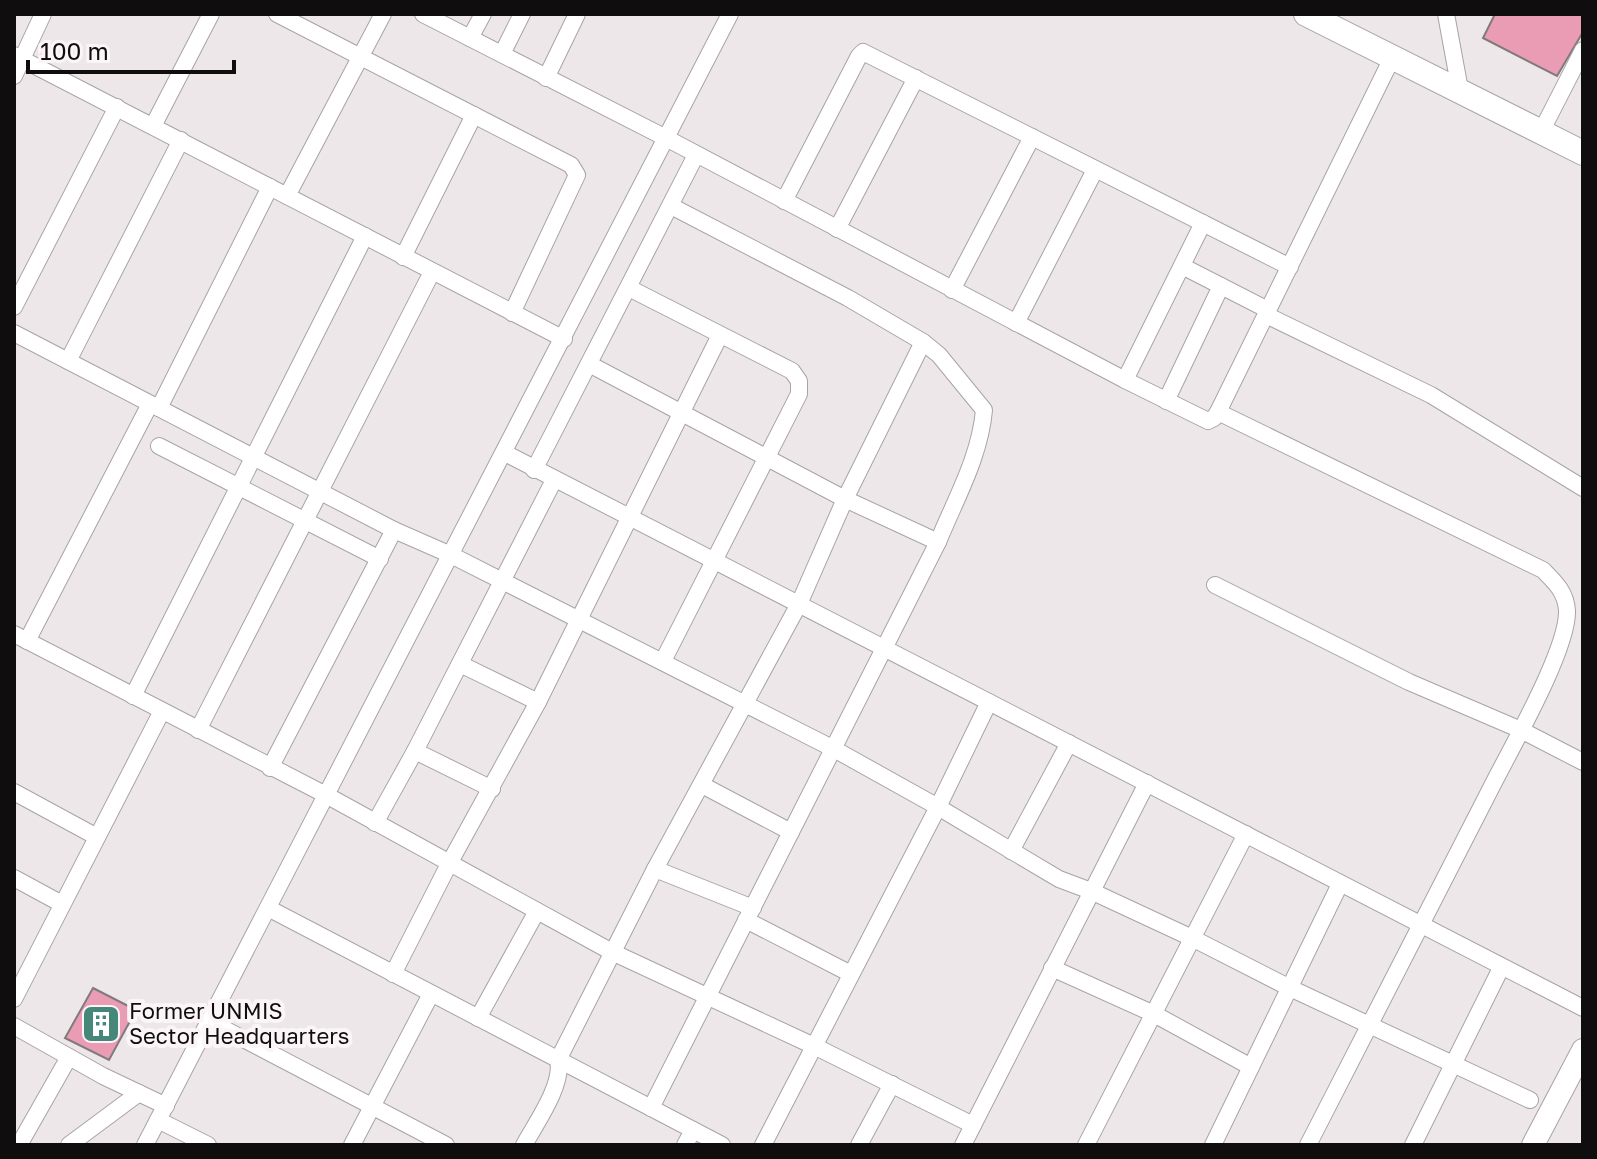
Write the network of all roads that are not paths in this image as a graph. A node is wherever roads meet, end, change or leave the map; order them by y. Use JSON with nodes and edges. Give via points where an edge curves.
{"nodes":[{"id":1,"x":43,"y":14,"type":"edge"},
{"id":2,"x":211,"y":14,"type":"edge"},
{"id":3,"x":277,"y":14,"type":"edge"},
{"id":4,"x":383,"y":14,"type":"edge"},
{"id":5,"x":483,"y":14,"type":"edge"},
{"id":6,"x":522,"y":14,"type":"edge"},
{"id":7,"x":577,"y":14,"type":"edge"},
{"id":8,"x":730,"y":14,"type":"edge"},
{"id":9,"x":1306,"y":14,"type":"edge"},
{"id":10,"x":1446,"y":14,"type":"edge"},
{"id":11,"x":1460,"y":14,"type":"edge"},
{"id":12,"x":427,"y":15,"type":"edge"},
{"id":13,"x":470,"y":38,"type":"junction"},
{"id":14,"x":1449,"y":39,"type":"junction"},
{"id":15,"x":1583,"y":50,"type":"edge"},
{"id":16,"x":502,"y":54,"type":"junction"},
{"id":17,"x":18,"y":57,"type":"edge"},
{"id":18,"x":361,"y":57,"type":"junction"},
{"id":19,"x":1392,"y":58,"type":"junction"},
{"id":20,"x":14,"y":76,"type":"edge"},
{"id":21,"x":546,"y":78,"type":"junction"},
{"id":22,"x":916,"y":78,"type":"junction"},
{"id":23,"x":1460,"y":90,"type":"junction"},
{"id":24,"x":117,"y":107,"type":"junction"},
{"id":25,"x":474,"y":115,"type":"junction"},
{"id":26,"x":153,"y":126,"type":"junction"},
{"id":27,"x":1541,"y":132,"type":"junction"},
{"id":28,"x":1032,"y":137,"type":"junction"},
{"id":29,"x":666,"y":138,"type":"junction"},
{"id":30,"x":181,"y":140,"type":"junction"},
{"id":31,"x":1583,"y":153,"type":"edge"},
{"id":32,"x":696,"y":155,"type":"junction"},
{"id":33,"x":1095,"y":170,"type":"junction"},
{"id":34,"x":270,"y":187,"type":"junction"},
{"id":35,"x":287,"y":196,"type":"junction"},
{"id":36,"x":784,"y":201,"type":"junction"},
{"id":37,"x":671,"y":206,"type":"junction"},
{"id":38,"x":1203,"y":223,"type":"junction"},
{"id":39,"x":837,"y":229,"type":"junction"},
{"id":40,"x":365,"y":236,"type":"junction"},
{"id":41,"x":403,"y":257,"type":"junction"},
{"id":42,"x":1182,"y":266,"type":"junction"},
{"id":43,"x":1290,"y":267,"type":"junction"},
{"id":44,"x":432,"y":272,"type":"junction"},
{"id":45,"x":1221,"y":286,"type":"junction"},
{"id":46,"x":629,"y":288,"type":"junction"},
{"id":47,"x":952,"y":290,"type":"junction"},
{"id":48,"x":14,"y":307,"type":"edge"},
{"id":49,"x":512,"y":313,"type":"junction"},
{"id":50,"x":1267,"y":313,"type":"junction"},
{"id":51,"x":1016,"y":323,"type":"junction"},
{"id":52,"x":14,"y":333,"type":"edge"},
{"id":53,"x":720,"y":335,"type":"junction"},
{"id":54,"x":564,"y":339,"type":"junction"},
{"id":55,"x":923,"y":342,"type":"junction"},
{"id":56,"x":68,"y":361,"type":"junction"},
{"id":57,"x":589,"y":364,"type":"junction"},
{"id":58,"x":1125,"y":380,"type":"junction"},
{"id":59,"x":1166,"y":401,"type":"junction"},
{"id":60,"x":155,"y":406,"type":"junction"},
{"id":61,"x":1218,"y":412,"type":"junction"},
{"id":62,"x":682,"y":413,"type":"junction"},
{"id":63,"x":159,"y":446,"type":"dead end"},
{"id":64,"x":505,"y":453,"type":"junction"},
{"id":65,"x":766,"y":458,"type":"junction"},
{"id":66,"x":255,"y":459,"type":"junction"},
{"id":67,"x":534,"y":470,"type":"junction"},
{"id":68,"x":554,"y":480,"type":"junction"},
{"id":69,"x":240,"y":487,"type":"junction"},
{"id":70,"x":1583,"y":488,"type":"edge"},
{"id":71,"x":321,"y":491,"type":"junction"},
{"id":72,"x":845,"y":499,"type":"junction"},
{"id":73,"x":628,"y":518,"type":"junction"},
{"id":74,"x":307,"y":521,"type":"junction"},
{"id":75,"x":394,"y":530,"type":"junction"},
{"id":76,"x":938,"y":542,"type":"junction"},
{"id":77,"x":451,"y":555,"type":"junction"},
{"id":78,"x":380,"y":559,"type":"junction"},
{"id":79,"x":714,"y":562,"type":"junction"},
{"id":80,"x":502,"y":582,"type":"junction"},
{"id":81,"x":1215,"y":585,"type":"dead end"},
{"id":82,"x":799,"y":604,"type":"junction"},
{"id":83,"x":578,"y":621,"type":"junction"},
{"id":84,"x":21,"y":638,"type":"edge"},
{"id":85,"x":884,"y":649,"type":"junction"},
{"id":86,"x":663,"y":661,"type":"junction"},
{"id":87,"x":460,"y":664,"type":"junction"},
{"id":88,"x":133,"y":696,"type":"junction"},
{"id":89,"x":538,"y":702,"type":"junction"},
{"id":90,"x":745,"y":702,"type":"junction"},
{"id":91,"x":989,"y":702,"type":"junction"},
{"id":92,"x":162,"y":711,"type":"junction"},
{"id":93,"x":198,"y":730,"type":"junction"},
{"id":94,"x":1521,"y":730,"type":"junction"},
{"id":95,"x":1069,"y":743,"type":"junction"},
{"id":96,"x":834,"y":749,"type":"junction"},
{"id":97,"x":415,"y":751,"type":"junction"},
{"id":98,"x":1583,"y":762,"type":"edge"},
{"id":99,"x":270,"y":768,"type":"junction"},
{"id":100,"x":1147,"y":783,"type":"junction"},
{"id":101,"x":702,"y":785,"type":"junction"},
{"id":102,"x":492,"y":789,"type":"junction"},
{"id":103,"x":14,"y":792,"type":"edge"},
{"id":104,"x":326,"y":795,"type":"junction"},
{"id":105,"x":938,"y":807,"type":"junction"},
{"id":106,"x":375,"y":823,"type":"junction"},
{"id":107,"x":791,"y":832,"type":"junction"},
{"id":108,"x":1246,"y":834,"type":"junction"},
{"id":109,"x":97,"y":837,"type":"junction"},
{"id":110,"x":1011,"y":851,"type":"junction"},
{"id":111,"x":450,"y":862,"type":"junction"},
{"id":112,"x":655,"y":869,"type":"junction"},
{"id":113,"x":14,"y":878,"type":"edge"},
{"id":114,"x":1340,"y":884,"type":"junction"},
{"id":115,"x":1091,"y":891,"type":"junction"},
{"id":116,"x":62,"y":904,"type":"junction"},
{"id":117,"x":268,"y":908,"type":"junction"},
{"id":118,"x":537,"y":911,"type":"junction"},
{"id":119,"x":749,"y":914,"type":"junction"},
{"id":120,"x":1420,"y":925,"type":"junction"},
{"id":121,"x":1192,"y":938,"type":"junction"},
{"id":122,"x":612,"y":952,"type":"junction"},
{"id":123,"x":1052,"y":968,"type":"junction"},
{"id":124,"x":1501,"y":968,"type":"junction"},
{"id":125,"x":393,"y":974,"type":"junction"},
{"id":126,"x":851,"y":974,"type":"junction"},
{"id":127,"x":1290,"y":988,"type":"junction"},
{"id":128,"x":431,"y":994,"type":"junction"},
{"id":129,"x":707,"y":998,"type":"junction"},
{"id":130,"x":14,"y":999,"type":"edge"},
{"id":131,"x":1583,"y":1008,"type":"edge"},
{"id":132,"x":1154,"y":1014,"type":"junction"},
{"id":133,"x":478,"y":1018,"type":"junction"},
{"id":134,"x":209,"y":1021,"type":"junction"},
{"id":135,"x":1369,"y":1025,"type":"junction"},
{"id":136,"x":14,"y":1026,"type":"edge"},
{"id":137,"x":814,"y":1046,"type":"junction"},
{"id":138,"x":1583,"y":1050,"type":"edge"},
{"id":139,"x":69,"y":1057,"type":"junction"},
{"id":140,"x":558,"y":1060,"type":"junction"},
{"id":141,"x":1454,"y":1065,"type":"junction"},
{"id":142,"x":1251,"y":1067,"type":"junction"},
{"id":143,"x":892,"y":1084,"type":"junction"},
{"id":144,"x":139,"y":1093,"type":"junction"},
{"id":145,"x":1530,"y":1100,"type":"dead end"},
{"id":146,"x":373,"y":1106,"type":"junction"},
{"id":147,"x":651,"y":1108,"type":"junction"},
{"id":148,"x":162,"y":1113,"type":"junction"},
{"id":149,"x":973,"y":1125,"type":"junction"},
{"id":150,"x":689,"y":1138,"type":"edge"},
{"id":151,"x":201,"y":1144,"type":"edge"},
{"id":152,"x":966,"y":1144,"type":"edge"},
{"id":153,"x":19,"y":1145,"type":"edge"},
{"id":154,"x":69,"y":1145,"type":"edge"},
{"id":155,"x":145,"y":1145,"type":"edge"},
{"id":156,"x":352,"y":1145,"type":"edge"},
{"id":157,"x":446,"y":1145,"type":"edge"},
{"id":158,"x":524,"y":1145,"type":"edge"},
{"id":159,"x":722,"y":1145,"type":"edge"},
{"id":160,"x":763,"y":1145,"type":"edge"},
{"id":161,"x":859,"y":1145,"type":"edge"},
{"id":162,"x":1086,"y":1145,"type":"edge"},
{"id":163,"x":1213,"y":1145,"type":"edge"},
{"id":164,"x":1308,"y":1145,"type":"edge"},
{"id":165,"x":1413,"y":1145,"type":"edge"},
{"id":166,"x":1533,"y":1145,"type":"edge"}],
"edges":[{"from":1,"to":17,"type":"street"},
{"from":2,"to":26,"type":"street"},
{"from":3,"to":18,"type":"street"},
{"from":4,"to":18,"type":"street"},
{"from":5,"to":13,"type":"street"},
{"from":6,"to":16,"type":"street"},
{"from":7,"to":21,"type":"street"},
{"from":8,"to":29,"type":"street"},
{"from":9,"to":19,"type":"highway"},
{"from":10,"to":14,"type":"street"},
{"from":11,"to":14,"type":"street"},
{"from":12,"to":13,"type":"street"},
{"from":13,"to":16,"type":"street"},
{"from":14,"to":23,"type":"street"},
{"from":15,"to":27,"type":"street"},
{"from":16,"to":21,"type":"street"},
{"from":17,"to":20,"type":"street"},
{"from":17,"to":24,"type":"street"},
{"from":18,"to":25,"type":"street"},
{"from":18,"to":35,"type":"street"},
{"from":19,"to":23,"type":"highway"},
{"from":19,"to":43,"type":"street"},
{"from":21,"to":29,"type":"street"},
{"from":22,"to":28,"type":"street"},
{"from":22,"to":36,"type":"street","via":[[863,52]]},
{"from":22,"to":39,"type":"street"},
{"from":23,"to":27,"type":"highway"},
{"from":24,"to":26,"type":"street"},
{"from":24,"to":48,"type":"street"},
{"from":25,"to":41,"type":"street"},
{"from":25,"to":49,"type":"street","via":[[571,165],[577,175]]},
{"from":26,"to":30,"type":"street"},
{"from":27,"to":31,"type":"highway"},
{"from":28,"to":33,"type":"street"},
{"from":28,"to":47,"type":"street"},
{"from":29,"to":32,"type":"street"},
{"from":29,"to":54,"type":"street"},
{"from":30,"to":34,"type":"street"},
{"from":30,"to":56,"type":"street"},
{"from":32,"to":36,"type":"street"},
{"from":32,"to":37,"type":"street"},
{"from":33,"to":38,"type":"street"},
{"from":33,"to":51,"type":"street"},
{"from":34,"to":35,"type":"street"},
{"from":34,"to":60,"type":"street"},
{"from":35,"to":40,"type":"street"},
{"from":36,"to":39,"type":"street"},
{"from":37,"to":46,"type":"street"},
{"from":37,"to":55,"type":"street"},
{"from":38,"to":42,"type":"street"},
{"from":38,"to":43,"type":"street"},
{"from":39,"to":47,"type":"street"},
{"from":40,"to":41,"type":"street"},
{"from":40,"to":66,"type":"street"},
{"from":41,"to":44,"type":"street"},
{"from":42,"to":45,"type":"street"},
{"from":42,"to":58,"type":"street"},
{"from":43,"to":50,"type":"street"},
{"from":44,"to":49,"type":"street"},
{"from":44,"to":71,"type":"street"},
{"from":45,"to":50,"type":"street"},
{"from":45,"to":59,"type":"street"},
{"from":46,"to":53,"type":"street"},
{"from":46,"to":57,"type":"street"},
{"from":47,"to":51,"type":"street"},
{"from":49,"to":54,"type":"street"},
{"from":50,"to":61,"type":"street"},
{"from":50,"to":70,"type":"street","via":[[1431,395]]},
{"from":51,"to":58,"type":"street"},
{"from":52,"to":56,"type":"street"},
{"from":53,"to":62,"type":"street"},
{"from":53,"to":65,"type":"street","via":[[792,371],[799,381],[799,394]]},
{"from":54,"to":64,"type":"street"},
{"from":55,"to":72,"type":"street"},
{"from":55,"to":76,"type":"street","via":[[984,410],[969,470]]},
{"from":56,"to":60,"type":"street"},
{"from":57,"to":62,"type":"street"},
{"from":57,"to":67,"type":"street"},
{"from":58,"to":59,"type":"street"},
{"from":59,"to":61,"type":"street","via":[[1205,420]]},
{"from":60,"to":66,"type":"street"},
{"from":60,"to":84,"type":"street"},
{"from":61,"to":94,"type":"street","via":[[1543,570],[1558,585],[1567,610],[1565,626]]},
{"from":62,"to":65,"type":"street"},
{"from":62,"to":73,"type":"street"},
{"from":63,"to":69,"type":"street"},
{"from":64,"to":67,"type":"street"},
{"from":64,"to":77,"type":"street"},
{"from":65,"to":72,"type":"street"},
{"from":65,"to":79,"type":"street"},
{"from":66,"to":69,"type":"street"},
{"from":66,"to":71,"type":"street"},
{"from":67,"to":68,"type":"street"},
{"from":68,"to":73,"type":"street"},
{"from":68,"to":80,"type":"street"},
{"from":69,"to":74,"type":"street"},
{"from":69,"to":88,"type":"street"},
{"from":71,"to":74,"type":"street"},
{"from":71,"to":75,"type":"street"},
{"from":72,"to":76,"type":"street"},
{"from":72,"to":82,"type":"street"},
{"from":73,"to":79,"type":"street"},
{"from":73,"to":83,"type":"street"},
{"from":74,"to":78,"type":"street"},
{"from":74,"to":93,"type":"street"},
{"from":75,"to":77,"type":"street"},
{"from":75,"to":78,"type":"street"},
{"from":76,"to":85,"type":"street"},
{"from":77,"to":80,"type":"street"},
{"from":77,"to":104,"type":"street"},
{"from":78,"to":99,"type":"street"},
{"from":79,"to":82,"type":"street"},
{"from":79,"to":86,"type":"street"},
{"from":80,"to":83,"type":"street"},
{"from":80,"to":87,"type":"street"},
{"from":81,"to":94,"type":"street","via":[[1409,682]]},
{"from":82,"to":85,"type":"street"},
{"from":82,"to":90,"type":"street"},
{"from":83,"to":86,"type":"street"},
{"from":83,"to":89,"type":"street"},
{"from":84,"to":88,"type":"street"},
{"from":85,"to":91,"type":"street"},
{"from":85,"to":96,"type":"street"},
{"from":86,"to":90,"type":"street"},
{"from":87,"to":89,"type":"street"},
{"from":87,"to":97,"type":"street"},
{"from":88,"to":92,"type":"street"},
{"from":89,"to":102,"type":"street"},
{"from":90,"to":96,"type":"street"},
{"from":90,"to":101,"type":"street"},
{"from":91,"to":95,"type":"street"},
{"from":91,"to":105,"type":"street"},
{"from":92,"to":93,"type":"street"},
{"from":92,"to":109,"type":"street"},
{"from":93,"to":99,"type":"street"},
{"from":94,"to":98,"type":"street"},
{"from":94,"to":120,"type":"street"},
{"from":95,"to":100,"type":"street"},
{"from":95,"to":110,"type":"street"},
{"from":96,"to":105,"type":"street"},
{"from":96,"to":107,"type":"street"},
{"from":97,"to":102,"type":"street"},
{"from":97,"to":106,"type":"street"},
{"from":99,"to":104,"type":"street"},
{"from":100,"to":108,"type":"street"},
{"from":100,"to":115,"type":"street"},
{"from":101,"to":107,"type":"street"},
{"from":101,"to":112,"type":"street"},
{"from":102,"to":111,"type":"street"},
{"from":103,"to":109,"type":"street"},
{"from":104,"to":106,"type":"street"},
{"from":104,"to":117,"type":"street"},
{"from":105,"to":110,"type":"street"},
{"from":105,"to":126,"type":"street"},
{"from":106,"to":111,"type":"street"},
{"from":107,"to":119,"type":"street"},
{"from":108,"to":114,"type":"street"},
{"from":108,"to":121,"type":"street"},
{"from":109,"to":116,"type":"street"},
{"from":110,"to":115,"type":"street"},
{"from":111,"to":118,"type":"street"},
{"from":111,"to":125,"type":"street"},
{"from":112,"to":119,"type":"street"},
{"from":112,"to":122,"type":"street"},
{"from":113,"to":116,"type":"street"},
{"from":114,"to":120,"type":"street"},
{"from":114,"to":127,"type":"street"},
{"from":115,"to":121,"type":"street"},
{"from":115,"to":123,"type":"street"},
{"from":116,"to":130,"type":"street"},
{"from":117,"to":125,"type":"street"},
{"from":117,"to":134,"type":"street"},
{"from":118,"to":122,"type":"street"},
{"from":118,"to":133,"type":"street"},
{"from":119,"to":126,"type":"street"},
{"from":119,"to":129,"type":"street"},
{"from":120,"to":124,"type":"street"},
{"from":120,"to":135,"type":"street"},
{"from":121,"to":127,"type":"street"},
{"from":121,"to":132,"type":"street"},
{"from":122,"to":129,"type":"street"},
{"from":122,"to":140,"type":"street"},
{"from":123,"to":132,"type":"street"},
{"from":123,"to":149,"type":"street"},
{"from":124,"to":131,"type":"street"},
{"from":124,"to":141,"type":"street"},
{"from":125,"to":128,"type":"street"},
{"from":126,"to":137,"type":"street"},
{"from":127,"to":135,"type":"street"},
{"from":127,"to":142,"type":"street"},
{"from":128,"to":133,"type":"street"},
{"from":128,"to":146,"type":"street"},
{"from":129,"to":137,"type":"street"},
{"from":129,"to":147,"type":"street"},
{"from":132,"to":142,"type":"street"},
{"from":132,"to":162,"type":"street"},
{"from":133,"to":140,"type":"street"},
{"from":134,"to":146,"type":"street"},
{"from":134,"to":148,"type":"street"},
{"from":135,"to":141,"type":"street"},
{"from":135,"to":164,"type":"street"},
{"from":136,"to":139,"type":"street"},
{"from":137,"to":143,"type":"street"},
{"from":137,"to":160,"type":"street"},
{"from":138,"to":166,"type":"main road"},
{"from":139,"to":144,"type":"street"},
{"from":139,"to":153,"type":"street"},
{"from":140,"to":147,"type":"street"},
{"from":140,"to":158,"type":"street","via":[[557,1083]]},
{"from":141,"to":145,"type":"street"},
{"from":141,"to":165,"type":"street"},
{"from":142,"to":163,"type":"street"},
{"from":143,"to":149,"type":"street"},
{"from":143,"to":161,"type":"street"},
{"from":144,"to":148,"type":"street"},
{"from":144,"to":154,"type":"street"},
{"from":146,"to":156,"type":"street"},
{"from":146,"to":157,"type":"street"},
{"from":147,"to":150,"type":"street"},
{"from":148,"to":151,"type":"street"},
{"from":148,"to":155,"type":"street"},
{"from":149,"to":152,"type":"street"},
{"from":150,"to":159,"type":"street"}]}
